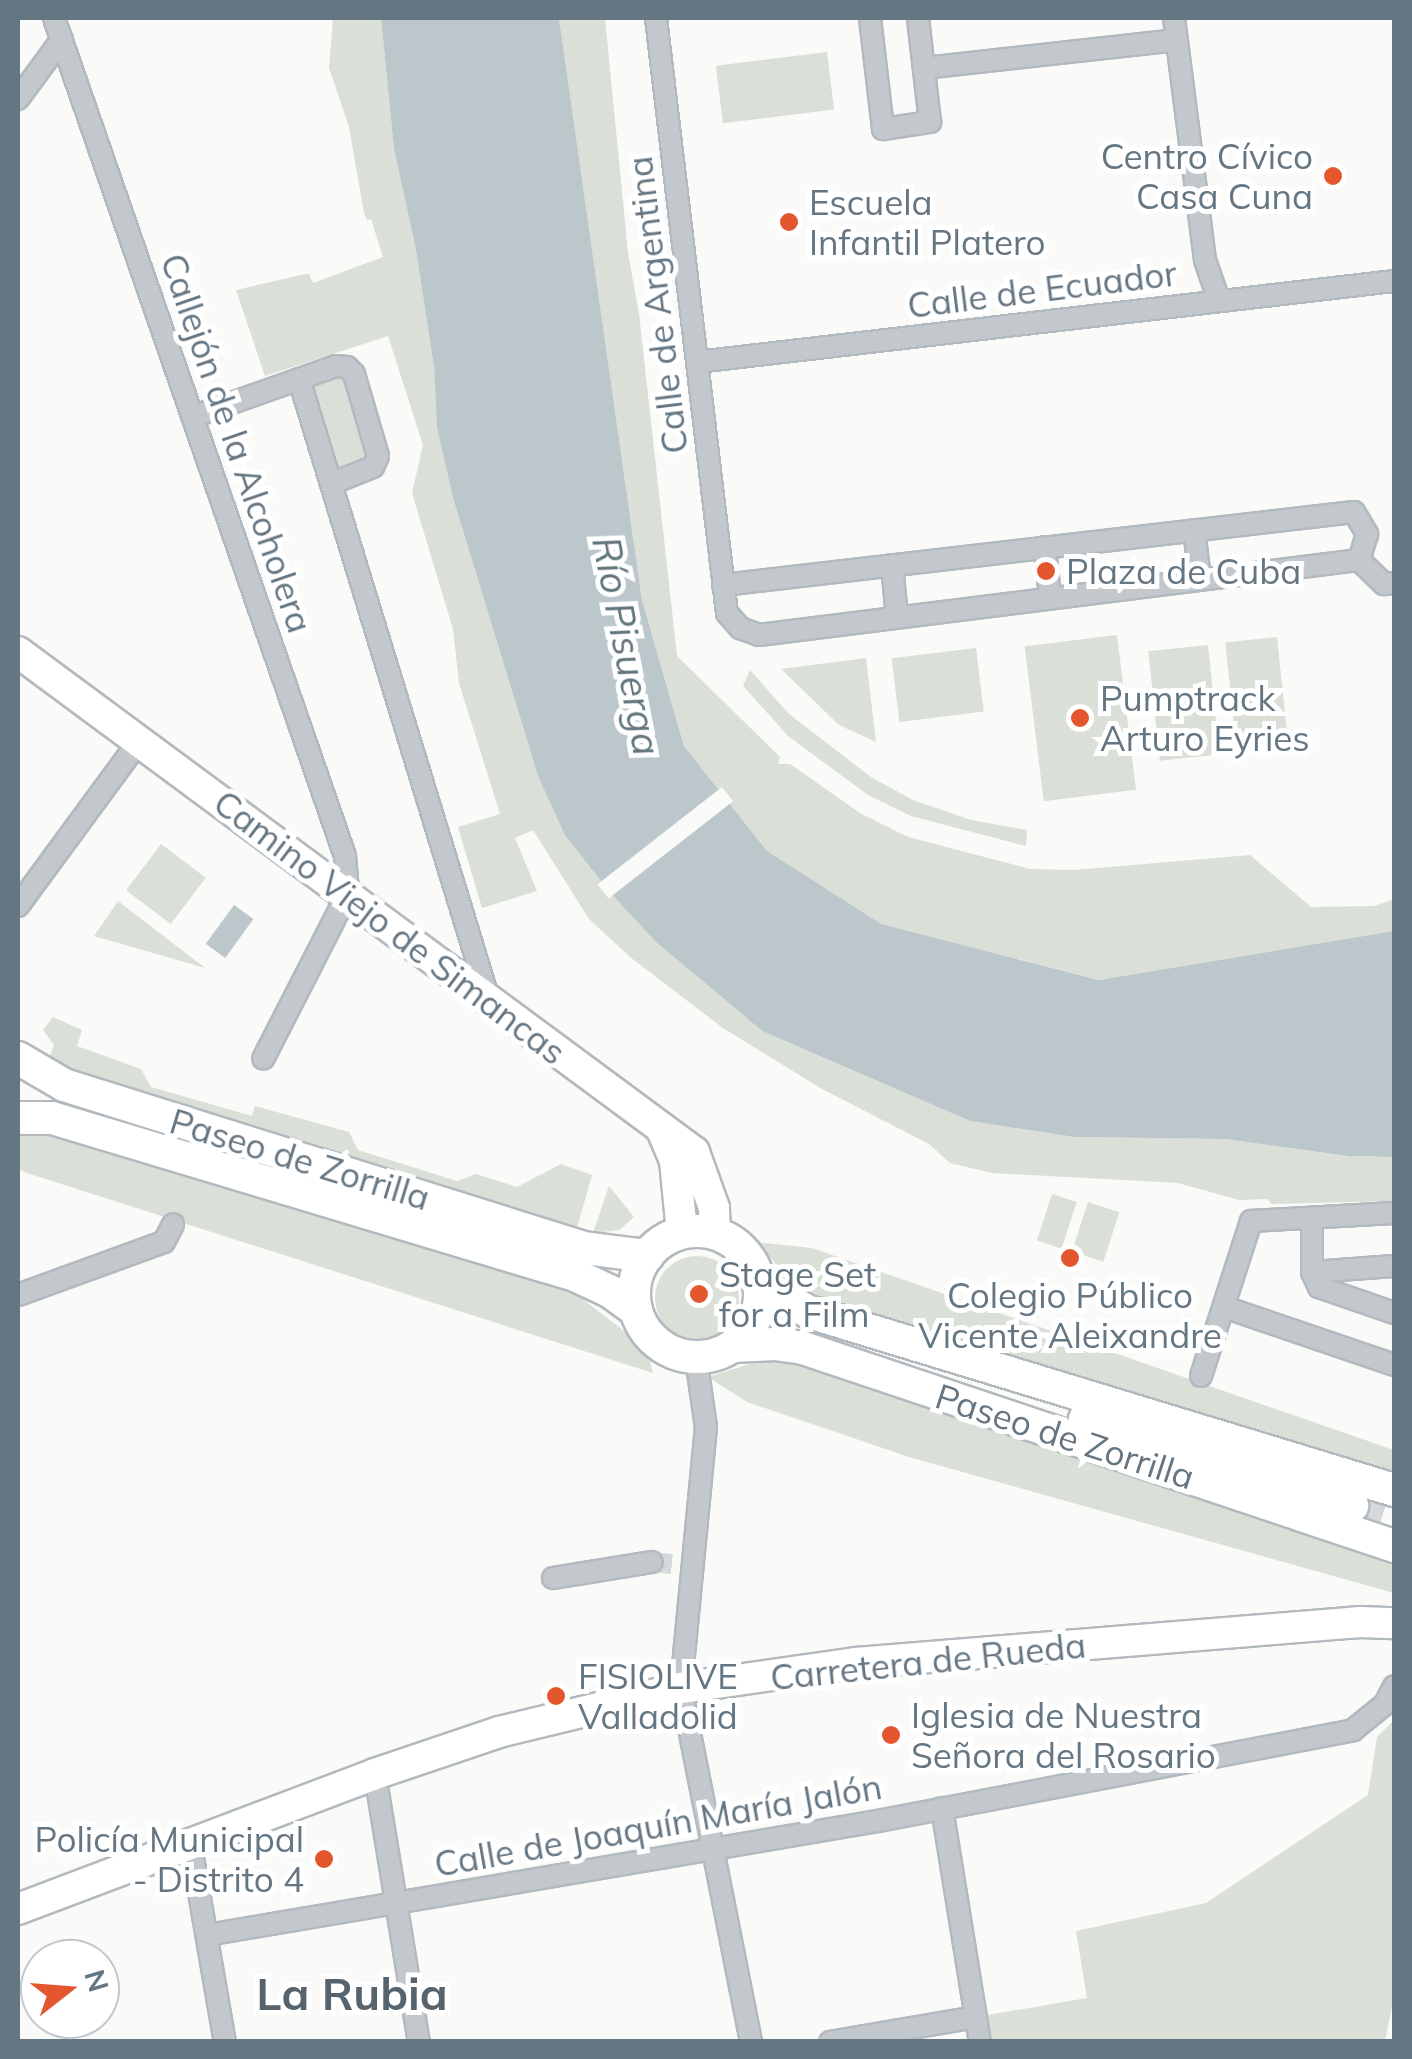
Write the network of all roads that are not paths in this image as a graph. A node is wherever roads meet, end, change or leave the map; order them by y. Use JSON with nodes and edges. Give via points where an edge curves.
{"nodes":[{"id":1,"x":54,"y":18,"type":"edge"},
{"id":2,"x":656,"y":18,"type":"edge"},
{"id":3,"x":870,"y":18,"type":"edge"},
{"id":4,"x":918,"y":18,"type":"edge"},
{"id":5,"x":1174,"y":18,"type":"edge"},
{"id":6,"x":62,"y":39,"type":"junction"},
{"id":7,"x":1176,"y":40,"type":"junction"},
{"id":8,"x":924,"y":68,"type":"junction"},
{"id":9,"x":18,"y":99,"type":"edge"},
{"id":10,"x":1394,"y":281,"type":"edge"},
{"id":11,"x":1219,"y":301,"type":"junction"},
{"id":12,"x":697,"y":362,"type":"junction"},
{"id":13,"x":299,"y":379,"type":"junction"},
{"id":14,"x":195,"y":416,"type":"junction"},
{"id":15,"x":332,"y":484,"type":"junction"},
{"id":16,"x":1194,"y":530,"type":"junction"},
{"id":17,"x":1045,"y":547,"type":"junction"},
{"id":18,"x":1358,"y":560,"type":"junction"},
{"id":19,"x":892,"y":565,"type":"junction"},
{"id":20,"x":1200,"y":578,"type":"junction"},
{"id":21,"x":1394,"y":582,"type":"edge"},
{"id":22,"x":723,"y":585,"type":"junction"},
{"id":23,"x":1050,"y":597,"type":"junction"},
{"id":24,"x":897,"y":617,"type":"junction"},
{"id":25,"x":18,"y":652,"type":"edge"},
{"id":26,"x":138,"y":742,"type":"junction"},
{"id":27,"x":348,"y":893,"type":"junction"},
{"id":28,"x":18,"y":906,"type":"edge"},
{"id":29,"x":489,"y":1000,"type":"junction"},
{"id":30,"x":18,"y":1058,"type":"edge"},
{"id":31,"x":262,"y":1059,"type":"dead end"},
{"id":32,"x":18,"y":1118,"type":"edge"},
{"id":33,"x":662,"y":1130,"type":"junction"},
{"id":34,"x":1394,"y":1213,"type":"edge"},
{"id":35,"x":1312,"y":1218,"type":"junction"},
{"id":36,"x":173,"y":1224,"type":"dead end"},
{"id":37,"x":682,"y":1232,"type":"junction"},
{"id":38,"x":716,"y":1232,"type":"junction"},
{"id":39,"x":647,"y":1256,"type":"junction"},
{"id":40,"x":1394,"y":1266,"type":"edge"},
{"id":41,"x":1312,"y":1272,"type":"junction"},
{"id":42,"x":759,"y":1285,"type":"junction"},
{"id":43,"x":18,"y":1295,"type":"edge"},
{"id":44,"x":788,"y":1304,"type":"junction"},
{"id":45,"x":1224,"y":1307,"type":"junction"},
{"id":46,"x":636,"y":1310,"type":"junction"},
{"id":47,"x":1394,"y":1313,"type":"edge"},
{"id":48,"x":733,"y":1346,"type":"junction"},
{"id":49,"x":696,"y":1358,"type":"junction"},
{"id":50,"x":1394,"y":1365,"type":"edge"},
{"id":51,"x":1200,"y":1376,"type":"dead end"},
{"id":52,"x":1394,"y":1490,"type":"edge"},
{"id":53,"x":1352,"y":1506,"type":"tunnel mouth"},
{"id":54,"x":1394,"y":1546,"type":"edge"},
{"id":55,"x":672,"y":1564,"type":"junction"},
{"id":56,"x":554,"y":1578,"type":"dead end"},
{"id":57,"x":1394,"y":1623,"type":"edge"},
{"id":58,"x":1394,"y":1686,"type":"edge"},
{"id":59,"x":682,"y":1688,"type":"junction"},
{"id":60,"x":374,"y":1774,"type":"junction"},
{"id":61,"x":942,"y":1808,"type":"junction"},
{"id":62,"x":191,"y":1846,"type":"junction"},
{"id":63,"x":714,"y":1847,"type":"junction"},
{"id":64,"x":396,"y":1904,"type":"junction"},
{"id":65,"x":18,"y":1909,"type":"edge"},
{"id":66,"x":207,"y":1935,"type":"junction"},
{"id":67,"x":976,"y":2016,"type":"junction"},
{"id":68,"x":224,"y":2042,"type":"edge"},
{"id":69,"x":419,"y":2042,"type":"edge"},
{"id":70,"x":751,"y":2042,"type":"edge"},
{"id":71,"x":830,"y":2042,"type":"edge"},
{"id":72,"x":980,"y":2042,"type":"edge"}],
"edges":[{"from":1,"to":6,"type":"street","name":"Callejón de la Alcoholera"},
{"from":2,"to":12,"type":"street","name":"Calle de Argentina"},
{"from":3,"to":8,"type":"street","via":[[883,129],[930,122]]},
{"from":4,"to":8,"type":"street"},
{"from":5,"to":7,"type":"street"},
{"from":6,"to":9,"type":"street"},
{"from":6,"to":14,"type":"street","name":"Callejón de la Alcoholera"},
{"from":7,"to":8,"type":"street"},
{"from":7,"to":11,"type":"street","via":[[1204,260]]},
{"from":10,"to":11,"type":"street","name":"Calle de Ecuador"},
{"from":11,"to":12,"type":"street","name":"Calle de Ecuador"},
{"from":12,"to":22,"type":"street","name":"Calle de Argentina"},
{"from":13,"to":14,"type":"street"},
{"from":13,"to":15,"type":"street"},
{"from":13,"to":15,"type":"street","via":[[342,365],[351,370],[376,441],[373,467]]},
{"from":14,"to":27,"type":"street","name":"Callejón de la Alcoholera","via":[[344,856]]},
{"from":15,"to":29,"type":"street"},
{"from":16,"to":17,"type":"street"},
{"from":16,"to":18,"type":"street","via":[[1354,512],[1367,534]]},
{"from":16,"to":20,"type":"street"},
{"from":17,"to":19,"type":"street"},
{"from":17,"to":23,"type":"street"},
{"from":18,"to":20,"type":"street"},
{"from":18,"to":21,"type":"street","via":[[1384,584]]},
{"from":19,"to":22,"type":"street"},
{"from":19,"to":24,"type":"street"},
{"from":20,"to":23,"type":"street"},
{"from":22,"to":24,"type":"street","via":[[733,622],[759,635]]},
{"from":23,"to":24,"type":"street"},
{"from":25,"to":26,"type":"street","name":"Camino Viejo de Simancas"},
{"from":26,"to":27,"type":"street","name":"Camino Viejo de Simancas"},
{"from":26,"to":28,"type":"street"},
{"from":27,"to":29,"type":"street","name":"Camino Viejo de Simancas"},
{"from":27,"to":31,"type":"street"},
{"from":29,"to":33,"type":"street","name":"Camino Viejo de Simancas"},
{"from":30,"to":39,"type":"main road","name":"Paseo de Zorrilla","via":[[64,1084],[584,1248]]},
{"from":32,"to":46,"type":"main road","name":"Paseo de Zorrilla","via":[[52,1118],[575,1276]]},
{"from":33,"to":37,"type":"street","via":[[675,1161]]},
{"from":33,"to":38,"type":"street","name":"Camino Viejo de Simancas","via":[[694,1152]]},
{"from":34,"to":35,"type":"street"},
{"from":35,"to":41,"type":"street"},
{"from":35,"to":45,"type":"street","via":[[1251,1221]]},
{"from":36,"to":43,"type":"street","via":[[164,1242]]},
{"from":37,"to":38,"type":"main road"},
{"from":37,"to":39,"type":"main road"},
{"from":38,"to":42,"type":"main road","name":"Paseo de Zorrilla","via":[[746,1255]]},
{"from":39,"to":46,"type":"main road","via":[[634,1284]]},
{"from":40,"to":41,"type":"street"},
{"from":41,"to":47,"type":"street","via":[[1319,1287]]},
{"from":42,"to":44,"type":"main road","name":"Paseo de Zorrilla"},
{"from":42,"to":48,"type":"main road","via":[[757,1314]]},
{"from":44,"to":52,"type":"main road","name":"Paseo de Zorrilla"},
{"from":44,"to":53,"type":"main road","via":[[819,1326],[989,1387]]},
{"from":45,"to":50,"type":"street"},
{"from":45,"to":51,"type":"street"},
{"from":46,"to":49,"type":"main road","name":"Paseo de Zorrilla","via":[[656,1343]]},
{"from":48,"to":49,"type":"main road","name":"Paseo de Zorrilla"},
{"from":48,"to":54,"type":"main road","name":"Paseo de Zorrilla","via":[[803,1348]]},
{"from":49,"to":55,"type":"street","via":[[706,1427]]},
{"from":55,"to":56,"type":"street"},
{"from":55,"to":59,"type":"street"},
{"from":57,"to":59,"type":"street","name":"Carretera de Rueda","via":[[856,1663]]},
{"from":58,"to":61,"type":"street","name":"Calle de Joaquín María Jalón","via":[[1353,1730]]},
{"from":59,"to":60,"type":"street","name":"Carretera de Rueda","via":[[499,1732]]},
{"from":59,"to":63,"type":"street"},
{"from":60,"to":62,"type":"street","name":"Carretera de Rueda"},
{"from":60,"to":64,"type":"street"},
{"from":61,"to":63,"type":"street","name":"Calle de Joaquín María Jalón"},
{"from":61,"to":67,"type":"street"},
{"from":62,"to":65,"type":"street","name":"Carretera de Rueda"},
{"from":62,"to":66,"type":"street"},
{"from":63,"to":64,"type":"street","name":"Calle de Joaquín María Jalón"},
{"from":63,"to":70,"type":"street"},
{"from":64,"to":66,"type":"street","name":"Calle de Joaquín María Jalón"},
{"from":64,"to":69,"type":"street"},
{"from":66,"to":68,"type":"street"},
{"from":67,"to":71,"type":"street"},
{"from":67,"to":72,"type":"street"}]}
